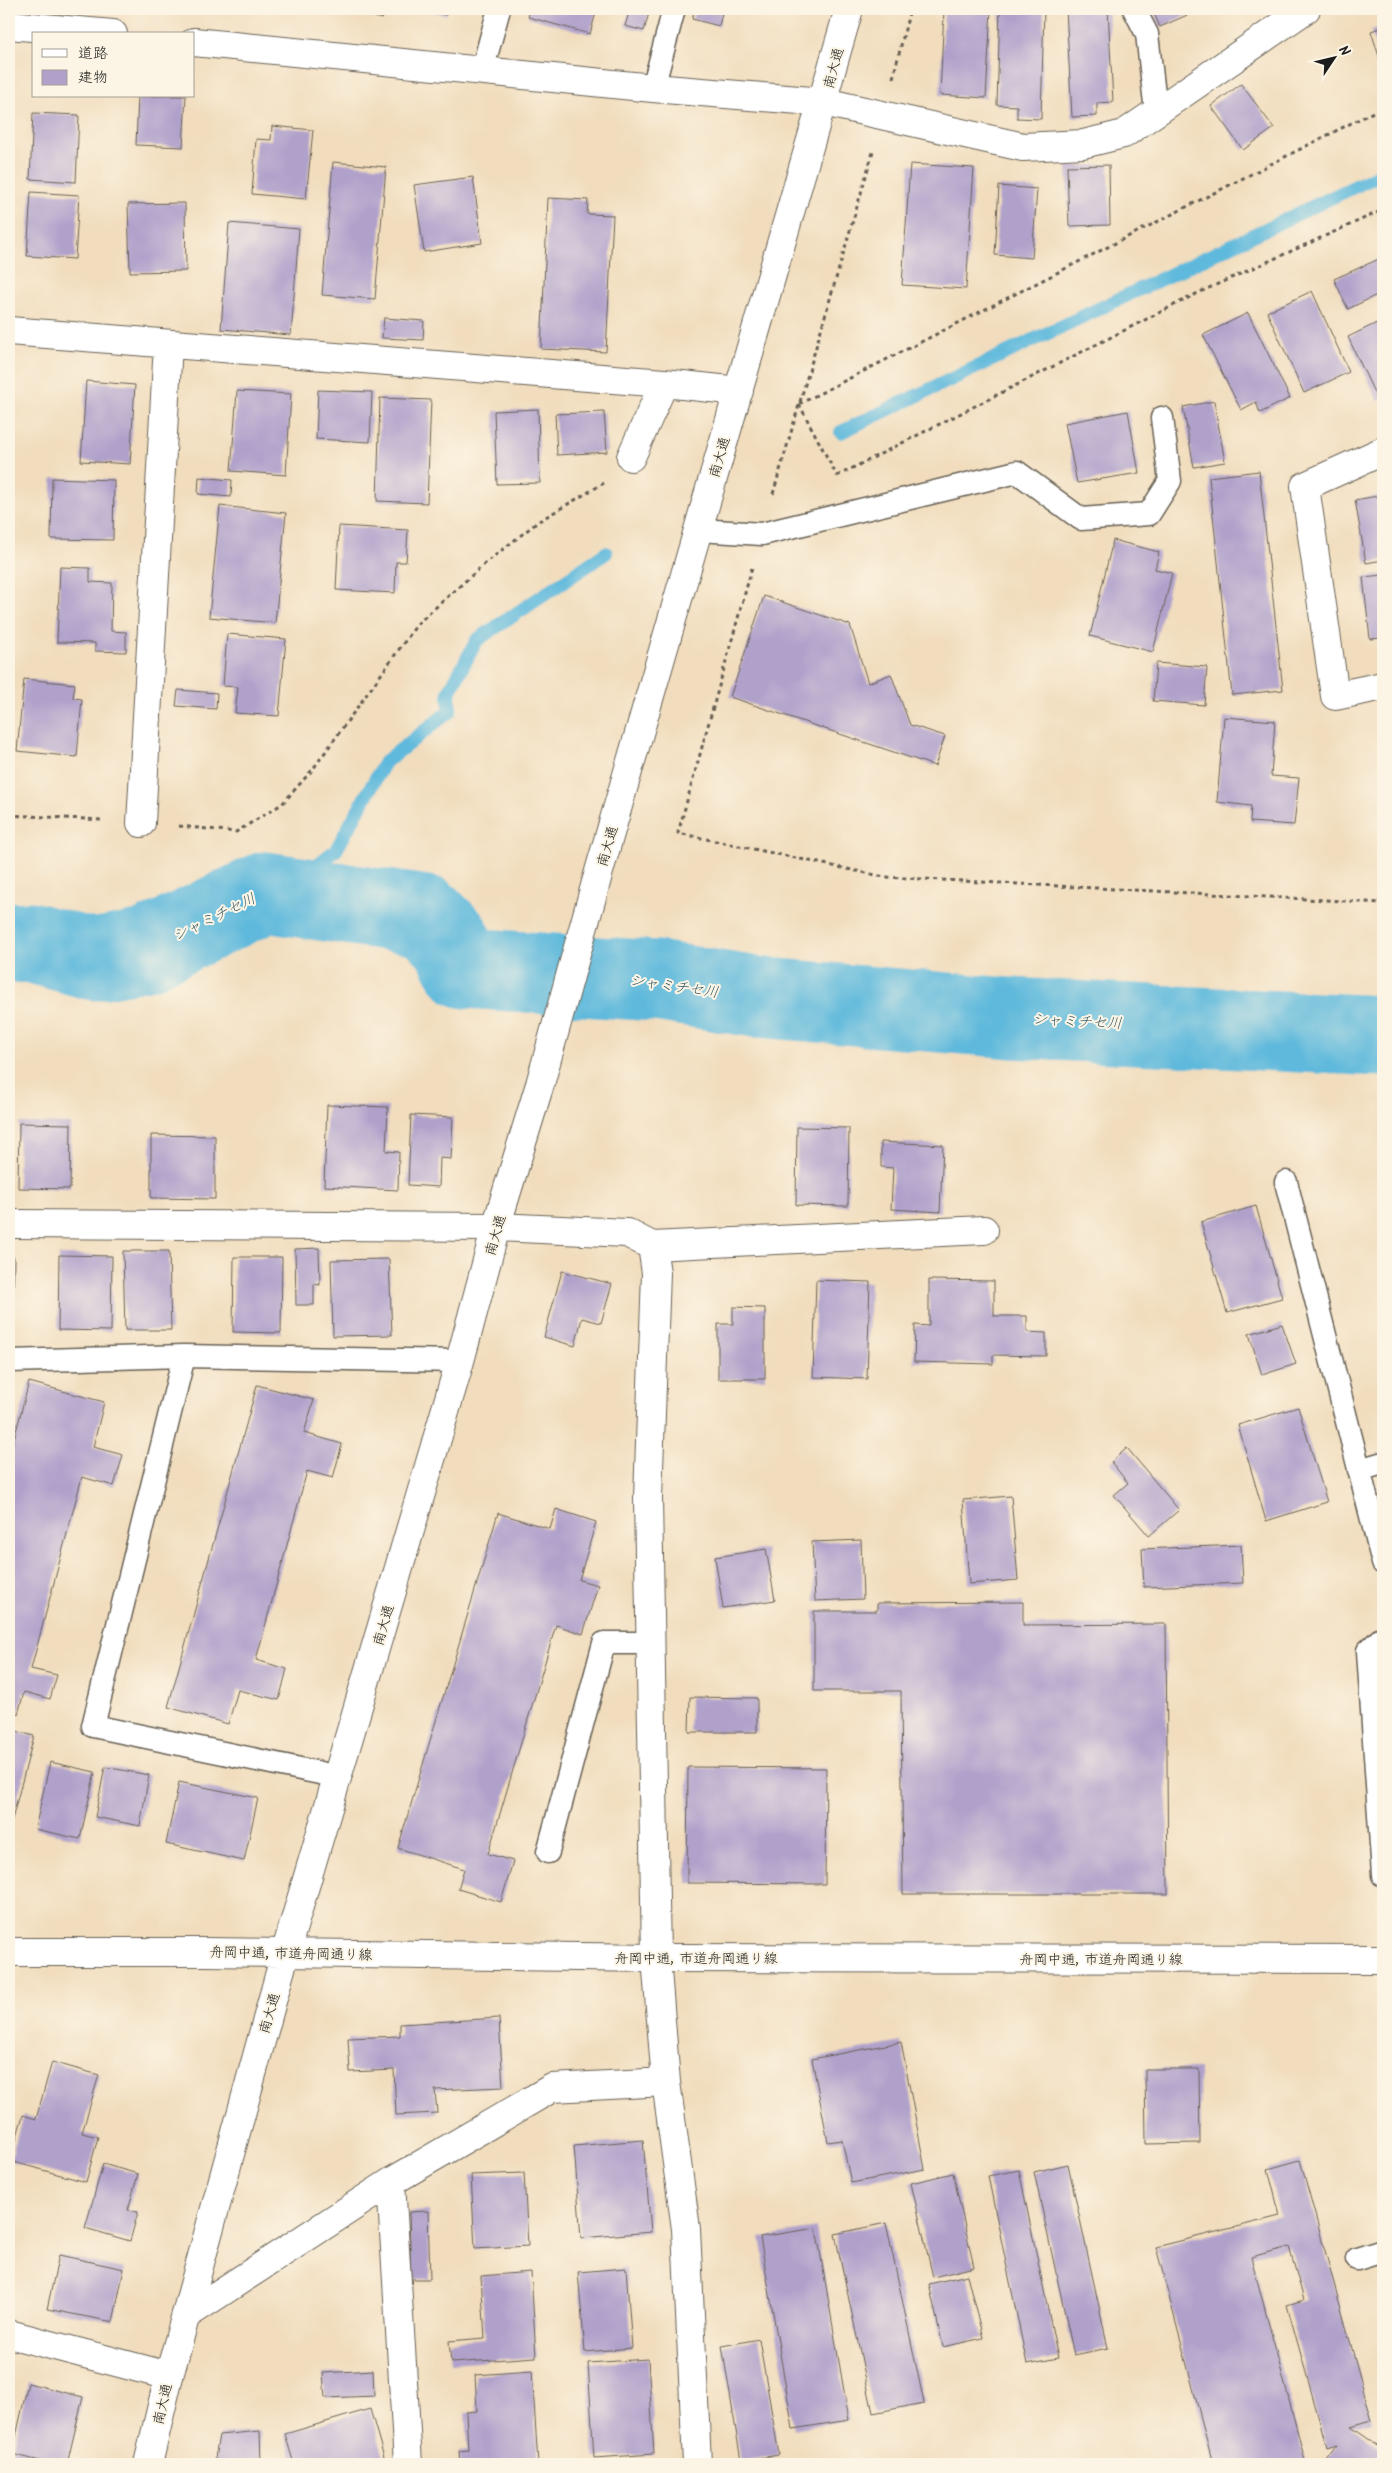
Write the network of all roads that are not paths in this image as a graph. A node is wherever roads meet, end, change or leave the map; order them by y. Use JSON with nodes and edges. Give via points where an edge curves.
{"nodes":[{"id":1,"x":499,"y":9,"type":"edge"},
{"id":2,"x":674,"y":9,"type":"edge"},
{"id":3,"x":849,"y":9,"type":"edge"},
{"id":4,"x":1134,"y":9,"type":"edge"},
{"id":5,"x":1306,"y":9,"type":"edge"},
{"id":6,"x":9,"y":25,"type":"edge"},
{"id":7,"x":90,"y":32,"type":"edge"},
{"id":8,"x":195,"y":42,"type":"edge"},
{"id":9,"x":482,"y":71,"type":"junction"},
{"id":10,"x":653,"y":88,"type":"junction"},
{"id":11,"x":824,"y":102,"type":"junction"},
{"id":12,"x":1156,"y":112,"type":"junction"},
{"id":13,"x":9,"y":331,"type":"edge"},
{"id":14,"x":168,"y":344,"type":"junction"},
{"id":15,"x":664,"y":383,"type":"junction"},
{"id":16,"x":739,"y":391,"type":"junction"},
{"id":17,"x":1162,"y":418,"type":"dead end"},
{"id":18,"x":1383,"y":451,"type":"edge"},
{"id":19,"x":631,"y":456,"type":"road end"},
{"id":20,"x":699,"y":530,"type":"junction"},
{"id":21,"x":1383,"y":686,"type":"edge"},
{"id":22,"x":141,"y":822,"type":"road end"},
{"id":23,"x":1286,"y":1182,"type":"dead end"},
{"id":24,"x":9,"y":1224,"type":"edge"},
{"id":25,"x":496,"y":1227,"type":"junction"},
{"id":26,"x":984,"y":1230,"type":"dead end"},
{"id":27,"x":652,"y":1246,"type":"junction"},
{"id":28,"x":184,"y":1356,"type":"junction"},
{"id":29,"x":460,"y":1361,"type":"junction"},
{"id":30,"x":9,"y":1362,"type":"edge"},
{"id":31,"x":1383,"y":1463,"type":"edge"},
{"id":32,"x":1359,"y":1470,"type":"junction"},
{"id":33,"x":1383,"y":1563,"type":"edge"},
{"id":34,"x":1383,"y":1637,"type":"edge"},
{"id":35,"x":651,"y":1643,"type":"junction"},
{"id":36,"x":339,"y":1777,"type":"junction"},
{"id":37,"x":548,"y":1852,"type":"dead end"},
{"id":38,"x":1383,"y":1875,"type":"edge"},
{"id":39,"x":9,"y":1952,"type":"edge"},
{"id":40,"x":285,"y":1954,"type":"junction"},
{"id":41,"x":656,"y":1958,"type":"junction"},
{"id":42,"x":1383,"y":1959,"type":"edge"},
{"id":43,"x":666,"y":2082,"type":"junction"},
{"id":44,"x":391,"y":2182,"type":"junction"},
{"id":45,"x":1383,"y":2251,"type":"edge"},
{"id":46,"x":1357,"y":2259,"type":"dead end"},
{"id":47,"x":188,"y":2314,"type":"junction"},
{"id":48,"x":9,"y":2334,"type":"edge"},
{"id":49,"x":169,"y":2376,"type":"junction"},
{"id":50,"x":148,"y":2464,"type":"edge"},
{"id":51,"x":408,"y":2464,"type":"edge"},
{"id":52,"x":697,"y":2464,"type":"edge"}],
"edges":[{"from":1,"to":9,"type":"lane"},
{"from":2,"to":10,"type":"lane"},
{"from":3,"to":11,"type":"street","name":"南大通"},
{"from":4,"to":12,"type":"lane","via":[[1147,34]]},
{"from":5,"to":12,"type":"street"},
{"from":6,"to":7,"type":"street"},
{"from":8,"to":9,"type":"street"},
{"from":9,"to":10,"type":"street"},
{"from":10,"to":11,"type":"street"},
{"from":11,"to":12,"type":"street","via":[[1023,147],[1082,144],[1124,134]]},
{"from":11,"to":16,"type":"street","name":"南大通"},
{"from":13,"to":14,"type":"street"},
{"from":14,"to":15,"type":"street"},
{"from":14,"to":22,"type":"street"},
{"from":15,"to":16,"type":"street"},
{"from":15,"to":19,"type":"street"},
{"from":16,"to":20,"type":"street","name":"南大通"},
{"from":17,"to":20,"type":"lane","via":[[1170,481],[1149,514],[1081,519],[1017,472],[762,534]]},
{"from":18,"to":21,"type":"street","via":[[1305,486],[1335,696]]},
{"from":20,"to":25,"type":"street","name":"南大通"},
{"from":23,"to":32,"type":"lane"},
{"from":24,"to":25,"type":"street"},
{"from":25,"to":27,"type":"street","via":[[627,1233]]},
{"from":25,"to":29,"type":"street","name":"南大通"},
{"from":26,"to":27,"type":"street"},
{"from":27,"to":35,"type":"street","via":[[656,1273],[648,1498]]},
{"from":28,"to":29,"type":"lane"},
{"from":28,"to":30,"type":"lane"},
{"from":28,"to":36,"type":"lane","via":[[93,1726]]},
{"from":29,"to":36,"type":"street","name":"南大通"},
{"from":31,"to":32,"type":"lane"},
{"from":32,"to":33,"type":"lane"},
{"from":34,"to":38,"type":"lane","via":[[1368,1651]]},
{"from":35,"to":37,"type":"lane","via":[[604,1643]]},
{"from":35,"to":41,"type":"street"},
{"from":36,"to":40,"type":"street","name":"南大通"},
{"from":39,"to":40,"type":"street","name":"舟岡中通, 市道舟岡通り線"},
{"from":40,"to":41,"type":"street","name":"舟岡中通, 市道舟岡通り線"},
{"from":40,"to":47,"type":"street","name":"南大通"},
{"from":41,"to":42,"type":"street","name":"舟岡中通, 市道舟岡通り線"},
{"from":41,"to":43,"type":"street"},
{"from":43,"to":44,"type":"street","via":[[552,2088]]},
{"from":43,"to":52,"type":"street","via":[[686,2229]]},
{"from":44,"to":47,"type":"street"},
{"from":44,"to":51,"type":"street"},
{"from":45,"to":46,"type":"lane"},
{"from":47,"to":49,"type":"street","name":"南大通"},
{"from":48,"to":49,"type":"street"},
{"from":49,"to":50,"type":"street","name":"南大通"}]}
